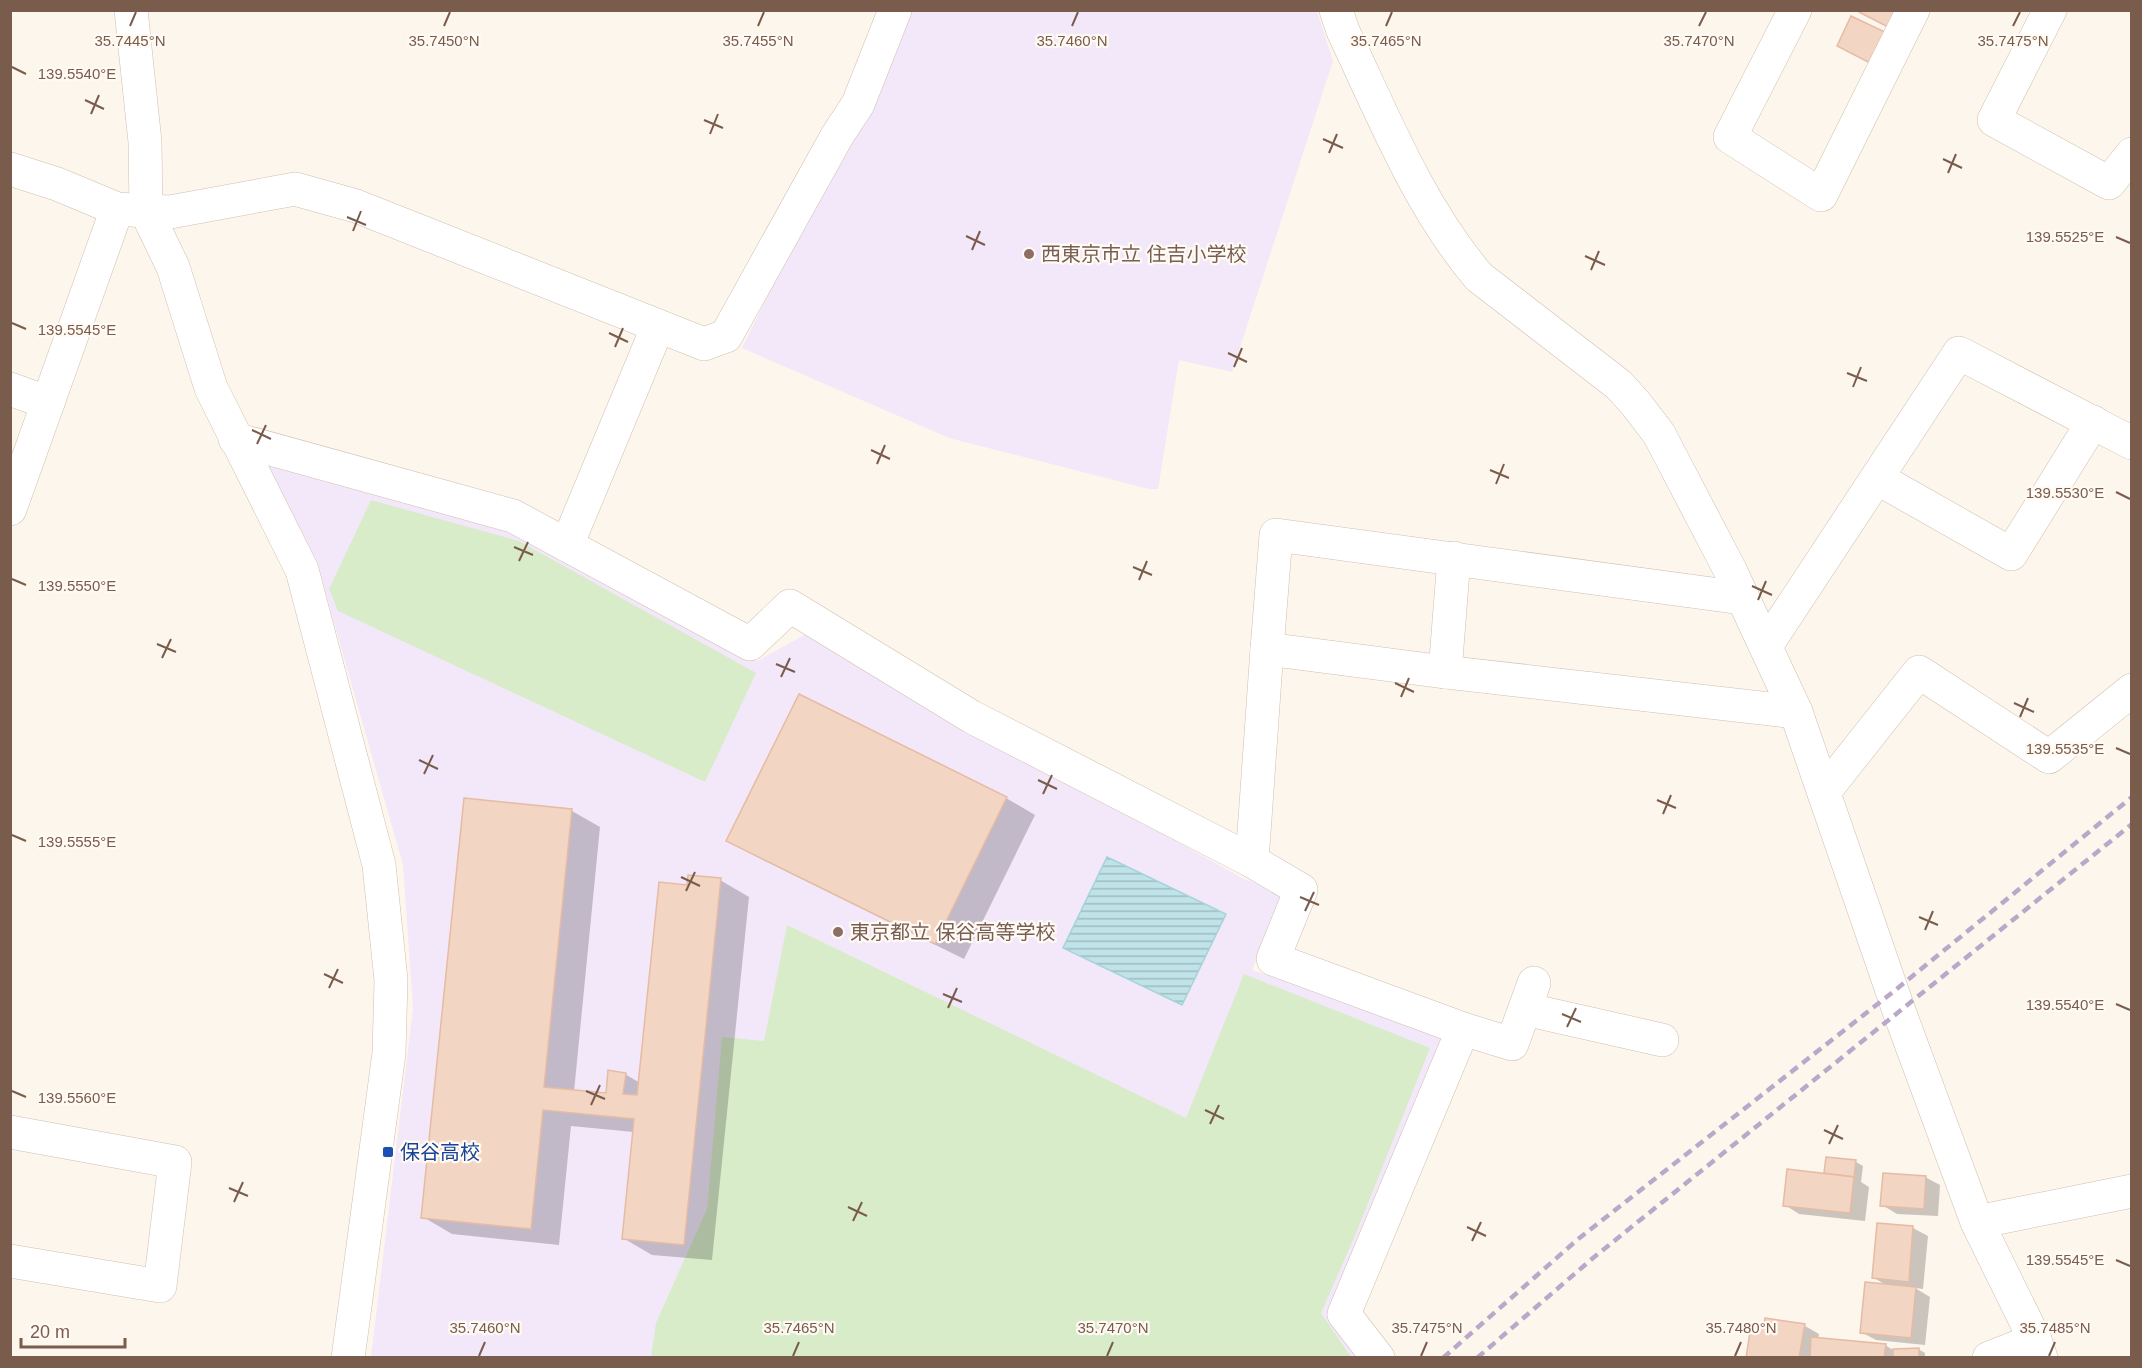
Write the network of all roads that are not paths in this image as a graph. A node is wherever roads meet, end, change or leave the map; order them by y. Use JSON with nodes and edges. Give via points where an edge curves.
{"nodes":[{"id":1,"x":131,"y":10,"type":"edge"},
{"id":2,"x":895,"y":10,"type":"edge"},
{"id":3,"x":1336,"y":10,"type":"edge"},
{"id":4,"x":1795,"y":10,"type":"edge"},
{"id":5,"x":1913,"y":10,"type":"edge"},
{"id":6,"x":2050,"y":10,"type":"edge"},
{"id":7,"x":2132,"y":154,"type":"edge"},
{"id":8,"x":10,"y":169,"type":"edge"},
{"id":9,"x":132,"y":210,"type":"junction"},
{"id":10,"x":658,"y":327,"type":"junction"},
{"id":11,"x":10,"y":389,"type":"edge"},
{"id":12,"x":48,"y":403,"type":"junction"},
{"id":13,"x":2093,"y":422,"type":"junction"},
{"id":14,"x":235,"y":439,"type":"junction"},
{"id":15,"x":2132,"y":442,"type":"edge"},
{"id":16,"x":1877,"y":478,"type":"junction"},
{"id":17,"x":10,"y":509,"type":"edge"},
{"id":18,"x":567,"y":545,"type":"junction"},
{"id":19,"x":1454,"y":558,"type":"junction"},
{"id":20,"x":1742,"y":598,"type":"junction"},
{"id":21,"x":1766,"y":646,"type":"junction"},
{"id":22,"x":1267,"y":649,"type":"junction"},
{"id":23,"x":1446,"y":672,"type":"junction"},
{"id":24,"x":2132,"y":690,"type":"edge"},
{"id":25,"x":1796,"y":712,"type":"junction"},
{"id":26,"x":1824,"y":792,"type":"junction"},
{"id":27,"x":1252,"y":861,"type":"junction"},
{"id":28,"x":1463,"y":1029,"type":"junction"},
{"id":29,"x":1662,"y":1040,"type":"dead end"},
{"id":30,"x":10,"y":1132,"type":"edge"},
{"id":31,"x":2132,"y":1191,"type":"edge"},
{"id":32,"x":1977,"y":1222,"type":"junction"},
{"id":33,"x":10,"y":1261,"type":"edge"},
{"id":34,"x":2038,"y":1349,"type":"edge"},
{"id":35,"x":348,"y":1358,"type":"edge"},
{"id":36,"x":1378,"y":1358,"type":"edge"},
{"id":37,"x":1989,"y":1358,"type":"edge"}],
"edges":[{"from":1,"to":9,"type":"street","via":[[145,142]]},
{"from":2,"to":10,"type":"street","via":[[858,104],[726,336],[704,344]]},
{"from":3,"to":20,"type":"street","via":[[1417,187],[1462,256],[1479,277],[1619,385],[1636,404],[1659,434]]},
{"from":4,"to":5,"type":"street","via":[[1730,137],[1821,195]]},
{"from":6,"to":7,"type":"street","via":[[1994,120],[2109,183]]},
{"from":8,"to":9,"type":"street"},
{"from":9,"to":10,"type":"street","via":[[170,212],[295,189],[356,206]]},
{"from":9,"to":12,"type":"street"},
{"from":9,"to":14,"type":"street","via":[[173,267],[211,388]]},
{"from":10,"to":18,"type":"street"},
{"from":11,"to":12,"type":"street"},
{"from":12,"to":17,"type":"street"},
{"from":13,"to":15,"type":"street"},
{"from":13,"to":16,"type":"street","via":[[1959,353]]},
{"from":13,"to":16,"type":"street","via":[[2011,554]]},
{"from":14,"to":18,"type":"street","via":[[513,516]]},
{"from":14,"to":35,"type":"street","via":[[302,570],[379,865],[391,980],[389,1053]]},
{"from":16,"to":21,"type":"street"},
{"from":18,"to":27,"type":"street","via":[[750,644],[790,606],[972,717]]},
{"from":19,"to":20,"type":"street"},
{"from":19,"to":22,"type":"street","via":[[1276,536]]},
{"from":19,"to":23,"type":"street"},
{"from":20,"to":21,"type":"street"},
{"from":21,"to":25,"type":"street"},
{"from":22,"to":23,"type":"street"},
{"from":22,"to":27,"type":"street"},
{"from":23,"to":25,"type":"street"},
{"from":24,"to":26,"type":"street","via":[[2049,757],[1919,672]]},
{"from":25,"to":26,"type":"street"},
{"from":26,"to":32,"type":"street"},
{"from":27,"to":28,"type":"street","via":[[1301,890],[1273,959]]},
{"from":28,"to":29,"type":"street","via":[[1512,1044],[1529,996]]},
{"from":28,"to":36,"type":"street","via":[[1344,1314]]},
{"from":30,"to":33,"type":"street","via":[[175,1162],[160,1286]]},
{"from":31,"to":32,"type":"street"},
{"from":32,"to":34,"type":"street"},
{"from":34,"to":37,"type":"street"}]}
